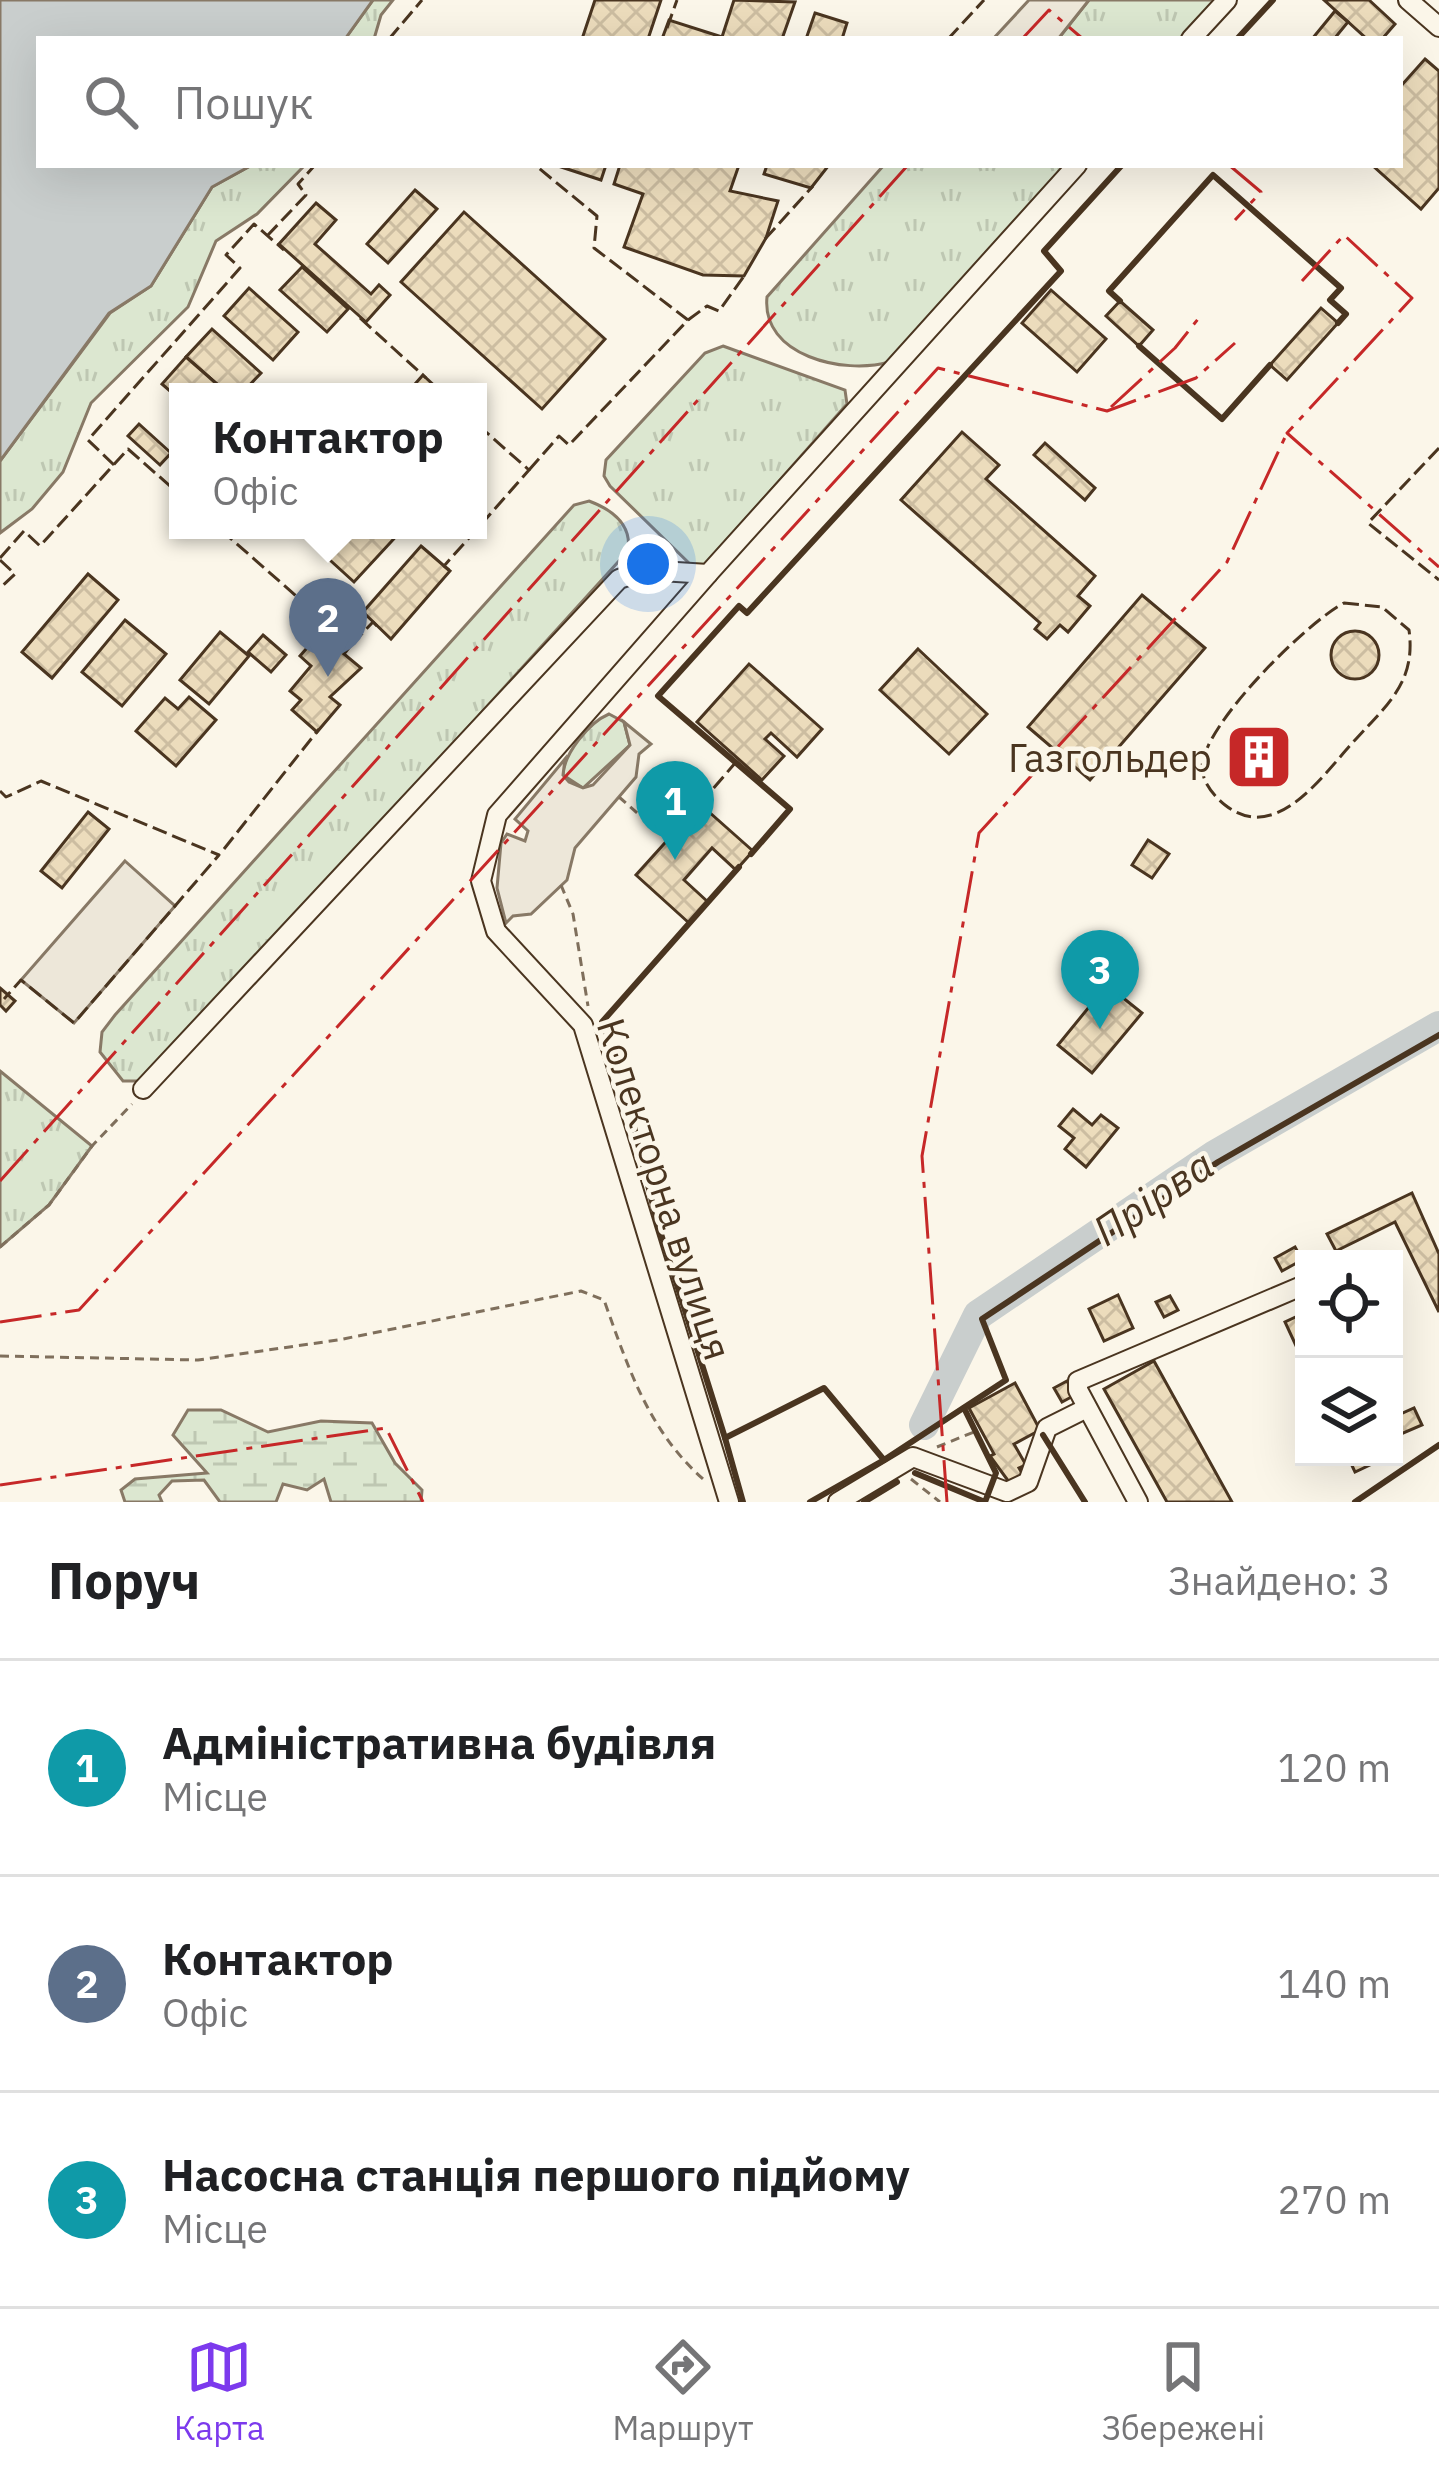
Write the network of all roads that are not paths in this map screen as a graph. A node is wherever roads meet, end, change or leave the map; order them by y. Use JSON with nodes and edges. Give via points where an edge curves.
{"nodes":[{"id":1,"x":1226,"y":0,"type":"edge"},
{"id":2,"x":1408,"y":0,"type":"edge"},
{"id":3,"x":1439,"y":27,"type":"edge"},
{"id":4,"x":1194,"y":36,"type":"edge"},
{"id":5,"x":1074,"y":168,"type":"edge"},
{"id":6,"x":708,"y":574,"type":"junction"},
{"id":7,"x":143,"y":1089,"type":"road end"},
{"id":8,"x":1295,"y":1289,"type":"edge"},
{"id":9,"x":1087,"y":1408,"type":"junction"},
{"id":10,"x":729,"y":1502,"type":"edge"},
{"id":11,"x":838,"y":1502,"type":"edge"},
{"id":12,"x":1138,"y":1502,"type":"edge"}],
"edges":[{"from":1,"to":4,"type":"street"},
{"from":2,"to":3,"type":"street"},
{"from":5,"to":6,"type":"street","name":"Колекторна вулиця"},
{"from":6,"to":7,"type":"street","via":[[644,570],[619,579]]},
{"from":6,"to":10,"type":"street","name":"Колекторна вулиця","via":[[496,815],[481,880],[496,931],[583,1025]]},
{"from":8,"to":9,"type":"street","via":[[1078,1381]]},
{"from":9,"to":11,"type":"street","via":[[1047,1428],[1028,1482],[1007,1492],[904,1462]]},
{"from":9,"to":12,"type":"street"}]}
